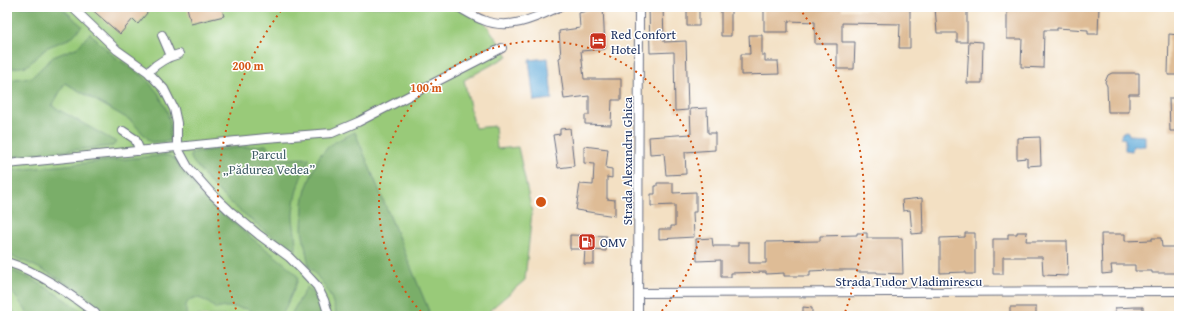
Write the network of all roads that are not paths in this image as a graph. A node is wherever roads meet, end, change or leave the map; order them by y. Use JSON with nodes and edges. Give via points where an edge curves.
{"nodes":[{"id":1,"x":72,"y":7,"type":"edge"},
{"id":2,"x":458,"y":7,"type":"edge"},
{"id":3,"x":558,"y":7,"type":"edge"},
{"id":4,"x":639,"y":7,"type":"edge"},
{"id":5,"x":162,"y":35,"type":"dead end"},
{"id":6,"x":502,"y":48,"type":"dead end"},
{"id":7,"x":148,"y":72,"type":"junction"},
{"id":8,"x":123,"y":131,"type":"dead end"},
{"id":9,"x":177,"y":147,"type":"junction"},
{"id":10,"x":140,"y":151,"type":"junction"},
{"id":11,"x":7,"y":164,"type":"edge"},
{"id":12,"x":7,"y":262,"type":"edge"},
{"id":13,"x":1179,"y":291,"type":"edge"},
{"id":14,"x":639,"y":294,"type":"junction"},
{"id":15,"x":97,"y":316,"type":"edge"},
{"id":16,"x":329,"y":316,"type":"edge"},
{"id":17,"x":638,"y":316,"type":"edge"}],
"edges":[{"from":1,"to":7,"type":"street","via":[[117,50]]},
{"from":2,"to":3,"type":"street","via":[[484,21],[503,24],[525,21]]},
{"from":4,"to":14,"type":"street","name":"Strada Alexandru Ghica"},
{"from":5,"to":7,"type":"street","via":[[175,55],[155,65]]},
{"from":6,"to":9,"type":"street","via":[[332,133]]},
{"from":7,"to":9,"type":"street","via":[[164,89],[174,109],[178,123]]},
{"from":8,"to":10,"type":"street","via":[[135,139]]},
{"from":9,"to":10,"type":"street"},
{"from":9,"to":16,"type":"street","via":[[188,167],[228,210],[289,258],[317,286]]},
{"from":10,"to":11,"type":"street"},
{"from":12,"to":15,"type":"street","via":[[65,291]]},
{"from":13,"to":14,"type":"street","name":"Strada Tudor Vladimirescu"},
{"from":14,"to":17,"type":"street","name":"Strada Alexandru Ghica"}]}
